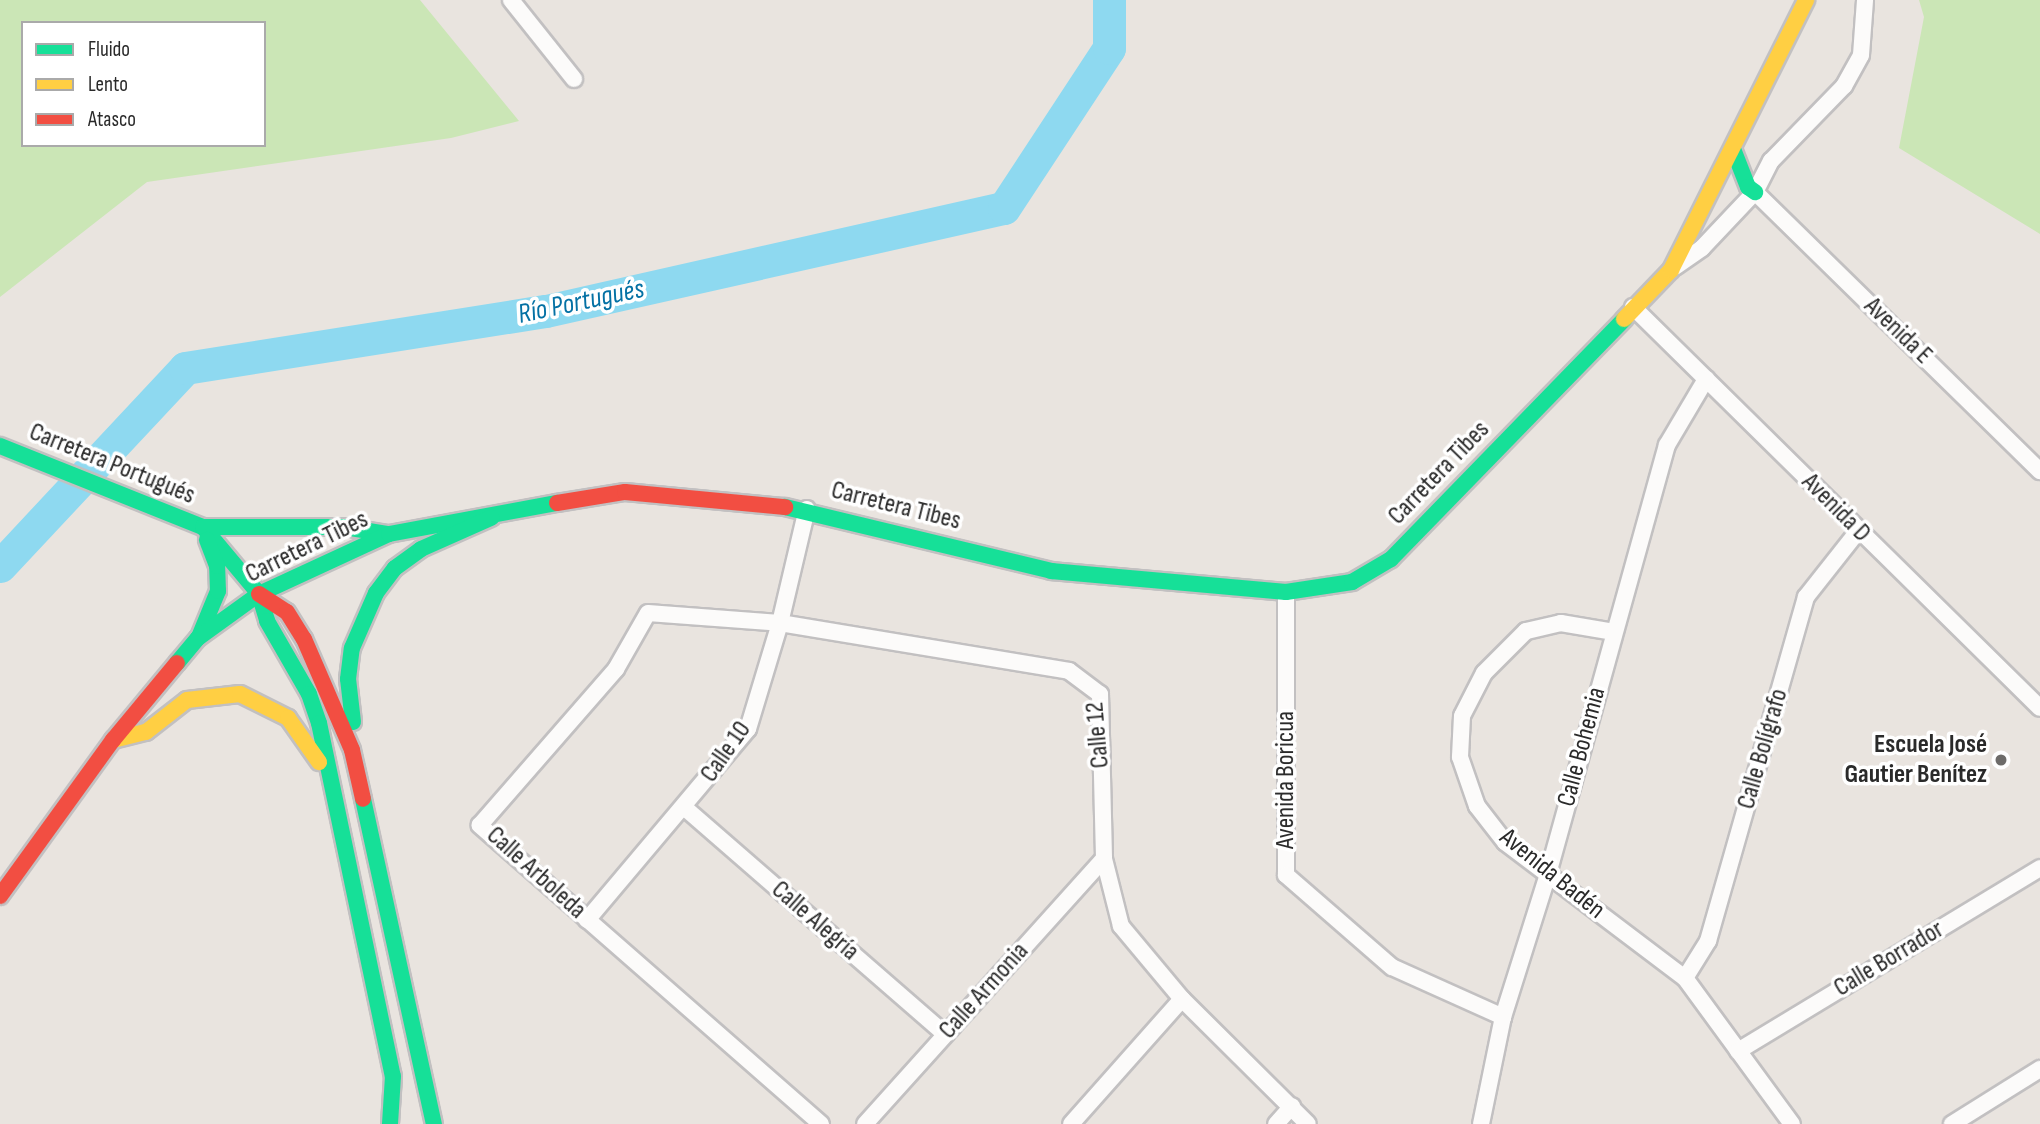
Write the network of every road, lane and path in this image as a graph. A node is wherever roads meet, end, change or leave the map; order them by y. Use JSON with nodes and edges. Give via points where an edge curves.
{"nodes":[{"id":1,"x":511,"y":0,"type":"edge"},
{"id":2,"x":1806,"y":0,"type":"edge"},
{"id":3,"x":1865,"y":0,"type":"edge"},
{"id":4,"x":574,"y":79,"type":"dead end"},
{"id":5,"x":1733,"y":149,"type":"junction"},
{"id":6,"x":1755,"y":192,"type":"junction"},
{"id":7,"x":1671,"y":270,"type":"junction"},
{"id":8,"x":1633,"y":307,"type":"junction"},
{"id":9,"x":1706,"y":379,"type":"junction"},
{"id":10,"x":0,"y":446,"type":"edge"},
{"id":11,"x":2040,"y":471,"type":"edge"},
{"id":12,"x":807,"y":509,"type":"junction"},
{"id":13,"x":491,"y":518,"type":"junction"},
{"id":14,"x":198,"y":525,"type":"junction"},
{"id":15,"x":1859,"y":530,"type":"junction"},
{"id":16,"x":388,"y":534,"type":"junction"},
{"id":17,"x":1286,"y":592,"type":"junction"},
{"id":18,"x":259,"y":594,"type":"junction"},
{"id":19,"x":685,"y":614,"type":"joint"},
{"id":20,"x":780,"y":623,"type":"junction"},
{"id":21,"x":1614,"y":632,"type":"junction"},
{"id":22,"x":198,"y":638,"type":"junction"},
{"id":23,"x":2040,"y":708,"type":"edge"},
{"id":24,"x":114,"y":740,"type":"junction"},
{"id":25,"x":352,"y":750,"type":"junction"},
{"id":26,"x":326,"y":774,"type":"junction"},
{"id":27,"x":685,"y":808,"type":"junction"},
{"id":28,"x":1104,"y":859,"type":"junction"},
{"id":29,"x":2040,"y":868,"type":"edge"},
{"id":30,"x":1548,"y":874,"type":"junction"},
{"id":31,"x":0,"y":896,"type":"edge"},
{"id":32,"x":587,"y":920,"type":"junction"},
{"id":33,"x":1685,"y":978,"type":"junction"},
{"id":34,"x":1182,"y":999,"type":"junction"},
{"id":35,"x":1503,"y":1017,"type":"junction"},
{"id":36,"x":945,"y":1034,"type":"junction"},
{"id":37,"x":1738,"y":1051,"type":"junction"},
{"id":38,"x":2040,"y":1069,"type":"edge"},
{"id":39,"x":1292,"y":1106,"type":"junction"},
{"id":40,"x":390,"y":1124,"type":"edge"},
{"id":41,"x":434,"y":1124,"type":"edge"},
{"id":42,"x":821,"y":1124,"type":"edge"},
{"id":43,"x":865,"y":1124,"type":"edge"},
{"id":44,"x":1071,"y":1124,"type":"edge"},
{"id":45,"x":1276,"y":1124,"type":"edge"},
{"id":46,"x":1308,"y":1124,"type":"edge"},
{"id":47,"x":1481,"y":1124,"type":"edge"},
{"id":48,"x":1792,"y":1124,"type":"edge"},
{"id":49,"x":1952,"y":1124,"type":"edge"}],
"edges":[{"from":1,"to":4,"type":"street"},
{"from":2,"to":5,"type":"main road","name":"Carretera Tibes"},
{"from":3,"to":6,"type":"street","via":[[1861,55],[1844,86],[1771,161]]},
{"from":5,"to":6,"type":"main road","via":[[1748,187]]},
{"from":5,"to":7,"type":"main road","name":"Carretera Tibes"},
{"from":6,"to":7,"type":"street","via":[[1702,248]]},
{"from":6,"to":11,"type":"street","name":"Avenida E"},
{"from":7,"to":8,"type":"main road","name":"Carretera Tibes"},
{"from":8,"to":9,"type":"street","name":"Avenida D"},
{"from":8,"to":17,"type":"main road","name":"Carretera Tibes","via":[[1391,559],[1352,582]]},
{"from":9,"to":15,"type":"street","name":"Avenida D"},
{"from":9,"to":21,"type":"street","name":"Calle Bohemia","via":[[1667,444]]},
{"from":10,"to":14,"type":"main road","name":"Carretera Portugués"},
{"from":12,"to":13,"type":"main road","name":"Carretera Tibes","via":[[625,492]]},
{"from":12,"to":17,"type":"main road","name":"Carretera Tibes","via":[[1051,570]]},
{"from":12,"to":20,"type":"street","name":"Calle 10"},
{"from":13,"to":16,"type":"main road","name":"Carretera Tibes"},
{"from":13,"to":25,"type":"main road","via":[[421,549],[395,568],[372,600],[350,660]]},
{"from":14,"to":16,"type":"main road","via":[[344,527]]},
{"from":14,"to":18,"type":"main road","name":"Carretera Portugués"},
{"from":14,"to":22,"type":"main road","via":[[217,566],[218,591]]},
{"from":15,"to":23,"type":"street","name":"Avenida D"},
{"from":15,"to":33,"type":"street","name":"Calle Bolígrafo","via":[[1806,597],[1708,941]]},
{"from":16,"to":18,"type":"main road","name":"Carretera Tibes"},
{"from":17,"to":35,"type":"street","name":"Avenida Boricua","via":[[1286,875],[1392,967]]},
{"from":18,"to":22,"type":"main road","name":"Carretera Tibes"},
{"from":18,"to":25,"type":"main road","via":[[287,612],[304,639]]},
{"from":18,"to":26,"type":"main road","via":[[267,621],[309,694],[329,765]]},
{"from":19,"to":20,"type":"street","name":"Calle 12"},
{"from":19,"to":32,"type":"street","name":"Calle Arboleda","via":[[648,613],[616,669],[480,825]]},
{"from":20,"to":27,"type":"street","name":"Calle 10","via":[[748,729]]},
{"from":20,"to":28,"type":"street","name":"Calle 12","via":[[1069,671],[1100,694]]},
{"from":21,"to":30,"type":"street","name":"Calle Bohemia"},
{"from":21,"to":30,"type":"street","name":"Avenida Badén","via":[[1560,622],[1526,631],[1484,673],[1462,716],[1460,757],[1477,806],[1506,842]]},
{"from":22,"to":24,"type":"main road","name":"Carretera Tibes"},
{"from":24,"to":26,"type":"main road","via":[[146,732],[187,700],[240,694],[288,718]]},
{"from":24,"to":31,"type":"main road","name":"Carretera Tibes"},
{"from":25,"to":41,"type":"main road"},
{"from":26,"to":40,"type":"main road","via":[[391,1066]]},
{"from":27,"to":32,"type":"street","name":"Calle 10"},
{"from":27,"to":36,"type":"street","name":"Calle Alegría"},
{"from":28,"to":34,"type":"street","name":"Calle 12","via":[[1121,926]]},
{"from":28,"to":36,"type":"street","name":"Calle Armonia"},
{"from":29,"to":37,"type":"street","name":"Calle Borrador"},
{"from":30,"to":33,"type":"street","name":"Avenida Badén"},
{"from":30,"to":35,"type":"street","name":"Calle Bohemia"},
{"from":32,"to":42,"type":"street","name":"Calle Arboleda"},
{"from":33,"to":37,"type":"street","name":"Avenida Badén"},
{"from":34,"to":39,"type":"street","name":"Calle 12"},
{"from":34,"to":44,"type":"street"},
{"from":35,"to":47,"type":"street","name":"Calle Bohemia"},
{"from":36,"to":43,"type":"street","name":"Calle Armonia"},
{"from":37,"to":48,"type":"street","name":"Avenida Badén"},
{"from":38,"to":49,"type":"street"},
{"from":39,"to":45,"type":"street"},
{"from":39,"to":46,"type":"street","name":"Calle 12"}]}
